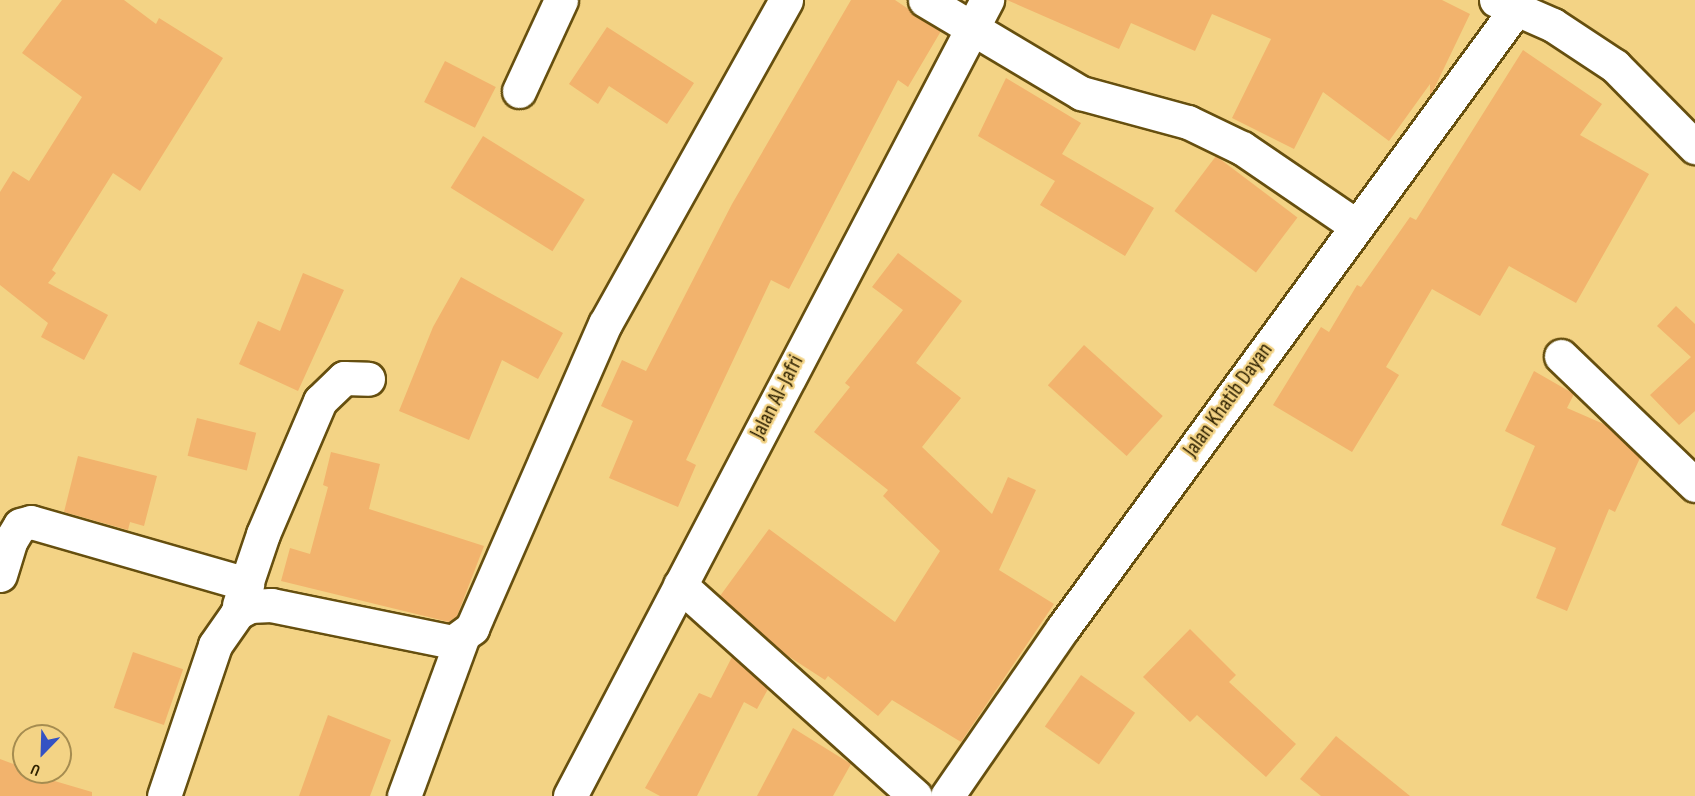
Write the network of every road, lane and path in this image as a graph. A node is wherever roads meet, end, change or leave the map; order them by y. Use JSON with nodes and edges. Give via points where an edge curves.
{"nodes":[{"id":1,"x":561,"y":0,"type":"edge"},
{"id":2,"x":786,"y":0,"type":"edge"},
{"id":3,"x":925,"y":0,"type":"edge"},
{"id":4,"x":1506,"y":4,"type":"edge"},
{"id":5,"x":980,"y":14,"type":"edge"},
{"id":6,"x":519,"y":91,"type":"dead end"},
{"id":7,"x":1695,"y":147,"type":"edge"},
{"id":8,"x":1355,"y":225,"type":"junction"},
{"id":9,"x":1561,"y":356,"type":"dead end"},
{"id":10,"x":368,"y":379,"type":"dead end"},
{"id":11,"x":1695,"y":485,"type":"edge"},
{"id":12,"x":0,"y":575,"type":"edge"},
{"id":13,"x":680,"y":585,"type":"junction"},
{"id":14,"x":242,"y":598,"type":"junction"},
{"id":15,"x":462,"y":638,"type":"junction"},
{"id":16,"x":164,"y":796,"type":"edge"},
{"id":17,"x":404,"y":796,"type":"edge"},
{"id":18,"x":570,"y":796,"type":"edge"},
{"id":19,"x":915,"y":796,"type":"edge"},
{"id":20,"x":947,"y":796,"type":"edge"}],
"edges":[{"from":1,"to":6,"type":"street"},
{"from":2,"to":15,"type":"street","via":[[605,324],[471,628]]},
{"from":3,"to":5,"type":"street"},
{"from":4,"to":7,"type":"street","via":[[1553,25],[1615,66]]},
{"from":4,"to":8,"type":"street","name":"Jalan Khatib Dayan"},
{"from":5,"to":8,"type":"street","via":[[1081,93],[1188,123],[1242,148]]},
{"from":5,"to":13,"type":"street","name":"Jalan Al-Jafri"},
{"from":8,"to":20,"type":"street","name":"Jalan Khatib Dayan"},
{"from":9,"to":11,"type":"street"},
{"from":10,"to":14,"type":"street","via":[[344,378],[320,401]]},
{"from":12,"to":14,"type":"street","via":[[11,540],[20,525],[31,522]]},
{"from":13,"to":18,"type":"street","name":"Jalan Al-Jafri"},
{"from":13,"to":19,"type":"street"},
{"from":14,"to":15,"type":"street","via":[[453,642]]},
{"from":14,"to":16,"type":"street","via":[[214,645]]},
{"from":15,"to":17,"type":"street"}]}
